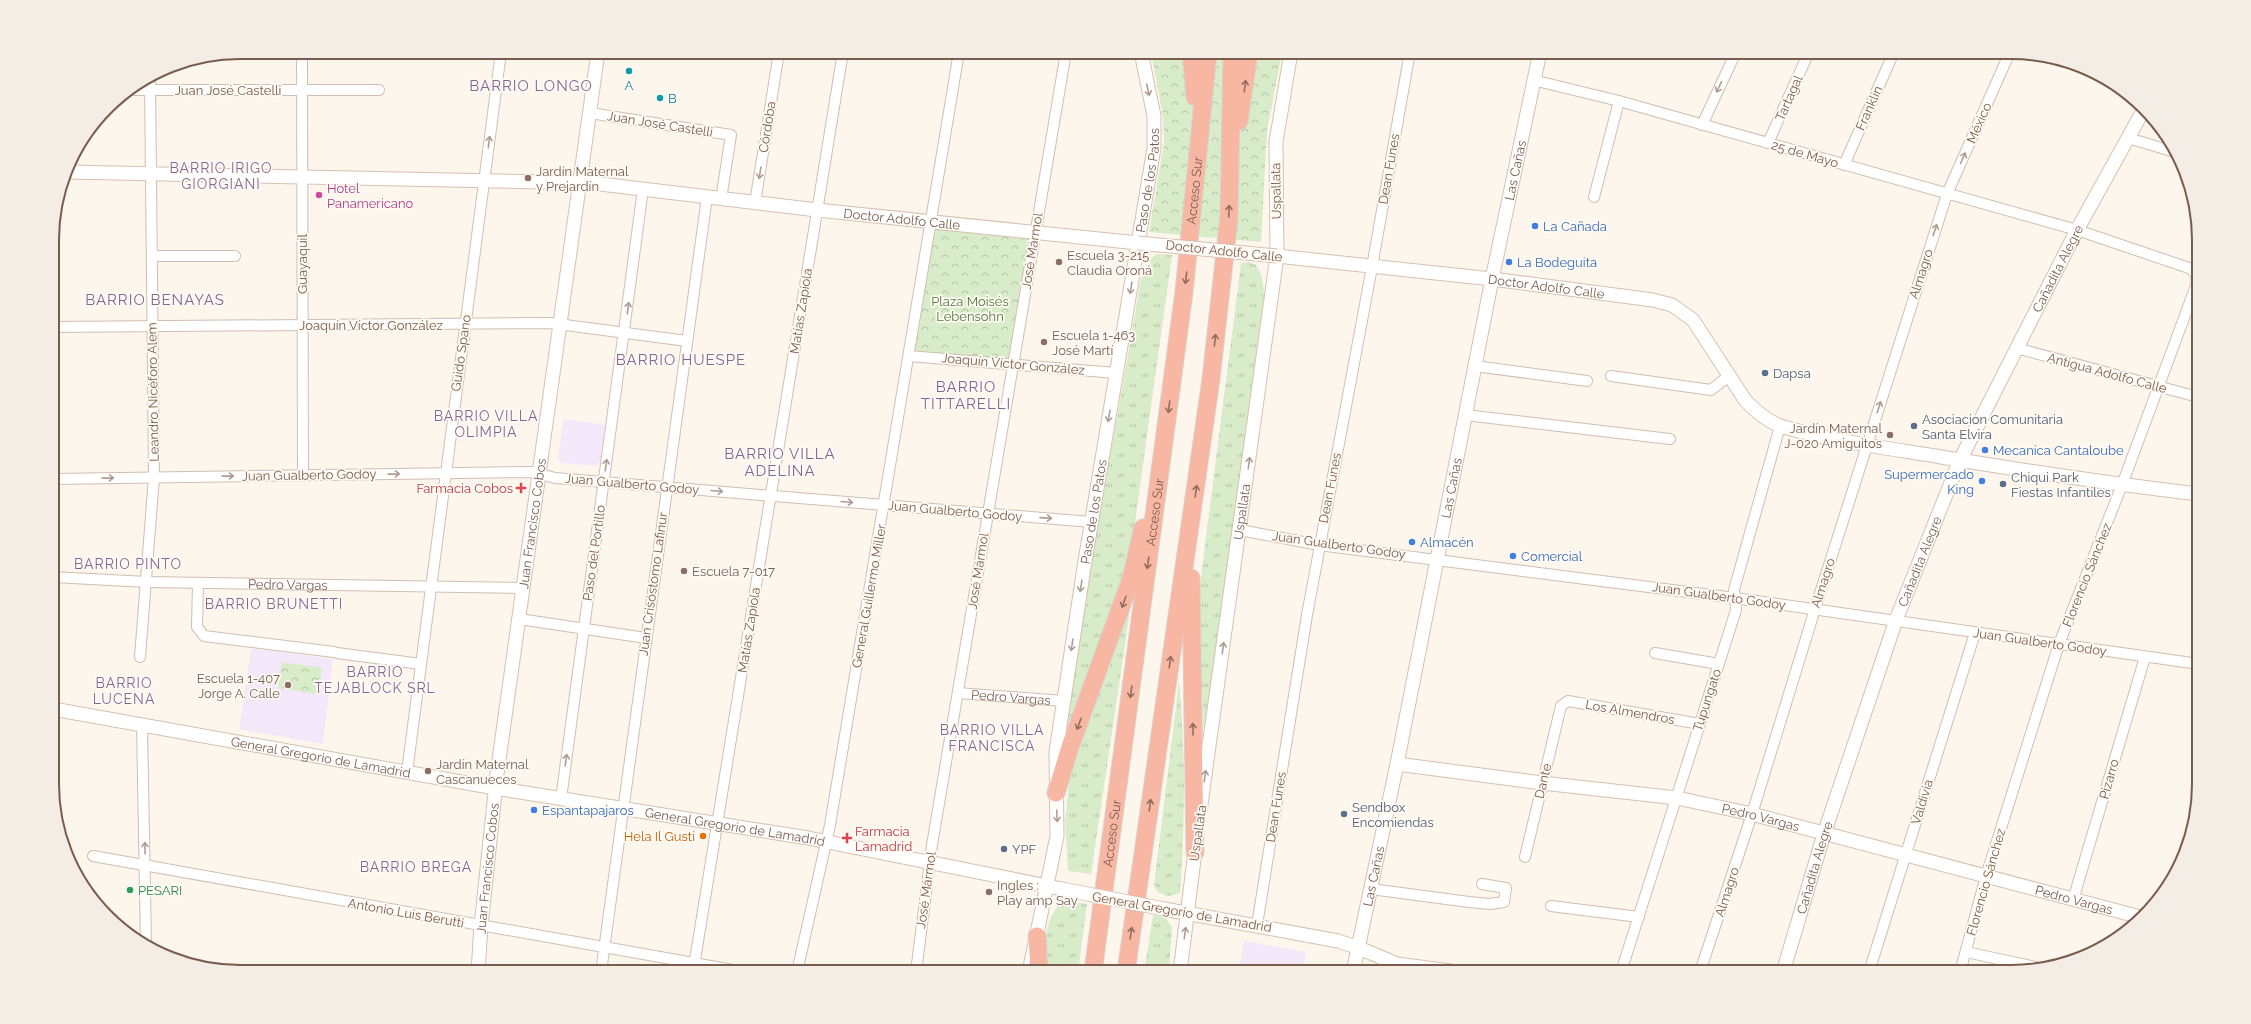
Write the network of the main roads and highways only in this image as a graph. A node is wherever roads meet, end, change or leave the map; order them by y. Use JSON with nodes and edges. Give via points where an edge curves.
{"nodes":[{"id":1,"x":1192,"y":59,"type":"edge"},
{"id":2,"x":1207,"y":59,"type":"edge"},
{"id":3,"x":1232,"y":59,"type":"edge"},
{"id":4,"x":1248,"y":59,"type":"edge"},
{"id":5,"x":1198,"y":142,"type":"junction"},
{"id":6,"x":1231,"y":166,"type":"junction"},
{"id":7,"x":1165,"y":442,"type":"junction"},
{"id":8,"x":1190,"y":530,"type":"junction"},
{"id":9,"x":1056,"y":793,"type":"road end"},
{"id":10,"x":1195,"y":852,"type":"road end"},
{"id":11,"x":1037,"y":936,"type":"road end"},
{"id":12,"x":1039,"y":965,"type":"edge"},
{"id":13,"x":1094,"y":965,"type":"edge"},
{"id":14,"x":1127,"y":965,"type":"edge"}],
"edges":[{"from":1,"to":5,"type":"highway"},
{"from":2,"to":5,"type":"highway","name":"Acceso Sur"},
{"from":3,"to":6,"type":"highway"},
{"from":6,"to":4,"type":"highway","one_way":true},
{"from":5,"to":7,"type":"highway","name":"Acceso Sur","one_way":true,"via":[[1192,230]]},
{"from":8,"to":6,"type":"highway","one_way":true,"via":[[1211,379],[1229,217]]},
{"from":7,"to":9,"type":"highway","one_way":true,"via":[[1131,579],[1070,747]]},
{"from":7,"to":13,"type":"highway","name":"Acceso Sur","one_way":true},
{"from":10,"to":8,"type":"highway","one_way":true},
{"from":14,"to":8,"type":"highway","one_way":true},
{"from":11,"to":12,"type":"highway"}]}
